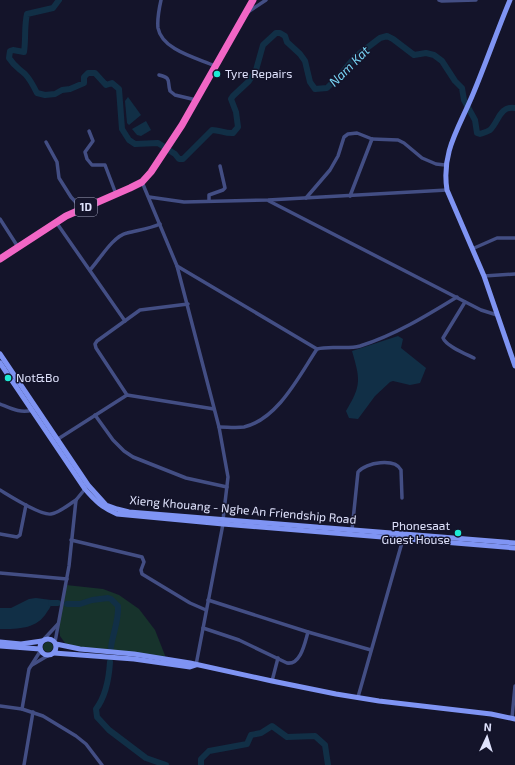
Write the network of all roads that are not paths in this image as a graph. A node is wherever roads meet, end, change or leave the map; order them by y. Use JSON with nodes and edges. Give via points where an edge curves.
{"nodes":[{"id":1,"x":161,"y":0,"type":"edge"},
{"id":2,"x":253,"y":0,"type":"edge"},
{"id":3,"x":266,"y":0,"type":"edge"},
{"id":4,"x":439,"y":0,"type":"edge"},
{"id":5,"x":476,"y":0,"type":"edge"},
{"id":6,"x":510,"y":0,"type":"edge"},
{"id":7,"x":244,"y":15,"type":"junction"},
{"id":8,"x":215,"y":66,"type":"junction"},
{"id":9,"x":159,"y":75,"type":"dead end"},
{"id":10,"x":196,"y":100,"type":"junction"},
{"id":11,"x":89,"y":131,"type":"dead end"},
{"id":12,"x":372,"y":139,"type":"junction"},
{"id":13,"x":46,"y":142,"type":"dead end"},
{"id":14,"x":446,"y":165,"type":"junction"},
{"id":15,"x":220,"y":166,"type":"dead end"},
{"id":16,"x":142,"y":182,"type":"junction"},
{"id":17,"x":447,"y":190,"type":"junction"},
{"id":18,"x":116,"y":194,"type":"junction"},
{"id":19,"x":350,"y":196,"type":"junction"},
{"id":20,"x":149,"y":197,"type":"junction"},
{"id":21,"x":306,"y":198,"type":"junction"},
{"id":22,"x":268,"y":200,"type":"junction"},
{"id":23,"x":209,"y":201,"type":"junction"},
{"id":24,"x":82,"y":209,"type":"junction"},
{"id":25,"x":0,"y":219,"type":"edge"},
{"id":26,"x":56,"y":222,"type":"junction"},
{"id":27,"x":160,"y":224,"type":"junction"},
{"id":28,"x":515,"y":238,"type":"edge"},
{"id":29,"x":18,"y":247,"type":"junction"},
{"id":30,"x":472,"y":250,"type":"junction"},
{"id":31,"x":0,"y":259,"type":"edge"},
{"id":32,"x":177,"y":266,"type":"junction"},
{"id":33,"x":90,"y":270,"type":"junction"},
{"id":34,"x":515,"y":274,"type":"edge"},
{"id":35,"x":484,"y":276,"type":"junction"},
{"id":36,"x":456,"y":297,"type":"junction"},
{"id":37,"x":465,"y":302,"type":"junction"},
{"id":38,"x":188,"y":304,"type":"junction"},
{"id":39,"x":497,"y":314,"type":"junction"},
{"id":40,"x":125,"y":321,"type":"junction"},
{"id":41,"x":317,"y":348,"type":"junction"},
{"id":42,"x":0,"y":354,"type":"edge"},
{"id":43,"x":474,"y":358,"type":"dead end"},
{"id":44,"x":0,"y":363,"type":"edge"},
{"id":45,"x":515,"y":366,"type":"edge"},
{"id":46,"x":127,"y":395,"type":"junction"},
{"id":47,"x":0,"y":404,"type":"edge"},
{"id":48,"x":214,"y":408,"type":"junction"},
{"id":49,"x":32,"y":410,"type":"junction"},
{"id":50,"x":95,"y":415,"type":"junction"},
{"id":51,"x":219,"y":427,"type":"junction"},
{"id":52,"x":56,"y":441,"type":"junction"},
{"id":53,"x":227,"y":487,"type":"junction"},
{"id":54,"x":0,"y":490,"type":"edge"},
{"id":55,"x":85,"y":490,"type":"junction"},
{"id":56,"x":402,"y":498,"type":"dead end"},
{"id":57,"x":76,"y":500,"type":"junction"},
{"id":58,"x":26,"y":505,"type":"junction"},
{"id":59,"x":223,"y":522,"type":"junction"},
{"id":60,"x":352,"y":530,"type":"junction"},
{"id":61,"x":0,"y":534,"type":"edge"},
{"id":62,"x":404,"y":536,"type":"junction"},
{"id":63,"x":71,"y":540,"type":"junction"},
{"id":64,"x":515,"y":543,"type":"edge"},
{"id":65,"x":515,"y":548,"type":"edge"},
{"id":66,"x":0,"y":573,"type":"edge"},
{"id":67,"x":67,"y":579,"type":"junction"},
{"id":68,"x":208,"y":600,"type":"junction"},
{"id":69,"x":206,"y":610,"type":"junction"},
{"id":70,"x":59,"y":623,"type":"junction"},
{"id":71,"x":203,"y":628,"type":"junction"},
{"id":72,"x":308,"y":632,"type":"junction"},
{"id":73,"x":43,"y":640,"type":"junction"},
{"id":74,"x":0,"y":642,"type":"edge"},
{"id":75,"x":56,"y":643,"type":"junction"},
{"id":76,"x":0,"y":646,"type":"edge"},
{"id":77,"x":40,"y":650,"type":"junction"},
{"id":78,"x":371,"y":650,"type":"junction"},
{"id":79,"x":51,"y":654,"type":"junction"},
{"id":80,"x":278,"y":658,"type":"junction"},
{"id":81,"x":196,"y":665,"type":"junction"},
{"id":82,"x":31,"y":666,"type":"junction"},
{"id":83,"x":272,"y":681,"type":"junction"},
{"id":84,"x":515,"y":686,"type":"edge"},
{"id":85,"x":358,"y":697,"type":"junction"},
{"id":86,"x":0,"y":706,"type":"edge"},
{"id":87,"x":22,"y":709,"type":"junction"},
{"id":88,"x":33,"y":712,"type":"junction"},
{"id":89,"x":513,"y":718,"type":"edge"},
{"id":90,"x":24,"y":765,"type":"edge"},
{"id":91,"x":102,"y":765,"type":"edge"}],
"edges":[{"from":1,"to":8,"type":"street","via":[[158,28],[166,44]]},
{"from":2,"to":7,"type":"highway","number":"1D"},
{"from":3,"to":7,"type":"street"},
{"from":4,"to":5,"type":"street"},
{"from":6,"to":14,"type":"street","via":[[448,151]]},
{"from":7,"to":8,"type":"highway","number":"1D"},
{"from":8,"to":10,"type":"highway","number":"1D"},
{"from":9,"to":10,"type":"street","via":[[166,77],[170,91],[175,95]]},
{"from":10,"to":16,"type":"highway","number":"1D","via":[[170,144]]},
{"from":11,"to":18,"type":"street","via":[[93,141],[86,152],[87,159],[92,165],[105,166]]},
{"from":12,"to":14,"type":"street","via":[[398,140],[422,158]]},
{"from":12,"to":19,"type":"street"},
{"from":12,"to":21,"type":"street","via":[[357,133],[346,135],[334,164]]},
{"from":13,"to":24,"type":"street","via":[[57,162],[59,178]]},
{"from":14,"to":17,"type":"street"},
{"from":15,"to":23,"type":"street","via":[[226,188],[209,195]]},
{"from":16,"to":18,"type":"highway","number":"1D"},
{"from":16,"to":20,"type":"street"},
{"from":17,"to":19,"type":"street"},
{"from":17,"to":30,"type":"street"},
{"from":18,"to":24,"type":"highway","number":"1D"},
{"from":19,"to":21,"type":"street"},
{"from":20,"to":23,"type":"street","via":[[184,202]]},
{"from":20,"to":27,"type":"street"},
{"from":21,"to":22,"type":"street"},
{"from":22,"to":23,"type":"street"},
{"from":22,"to":36,"type":"street"},
{"from":24,"to":26,"type":"highway","number":"1D"},
{"from":25,"to":29,"type":"street"},
{"from":26,"to":29,"type":"highway","number":"1D"},
{"from":26,"to":33,"type":"street"},
{"from":27,"to":32,"type":"street"},
{"from":27,"to":33,"type":"street","via":[[117,237]]},
{"from":28,"to":30,"type":"street","via":[[497,238]]},
{"from":29,"to":31,"type":"highway","number":"1D"},
{"from":30,"to":35,"type":"street"},
{"from":32,"to":38,"type":"street"},
{"from":32,"to":41,"type":"street"},
{"from":33,"to":40,"type":"street"},
{"from":34,"to":35,"type":"street"},
{"from":35,"to":39,"type":"street"},
{"from":36,"to":37,"type":"street"},
{"from":36,"to":41,"type":"street","via":[[400,330],[360,346]]},
{"from":37,"to":39,"type":"street","via":[[489,314]]},
{"from":37,"to":43,"type":"street","via":[[443,338],[448,344]]},
{"from":38,"to":40,"type":"street","via":[[140,310]]},
{"from":38,"to":48,"type":"street"},
{"from":39,"to":45,"type":"street"},
{"from":40,"to":46,"type":"street","via":[[95,344]]},
{"from":41,"to":51,"type":"street","via":[[292,387],[262,420],[245,426]]},
{"from":42,"to":52,"type":"street","name":"Xieng Khouang - Nghe An Friendship Road"},
{"from":44,"to":49,"type":"street","name":"Xieng Khouang - Nghe An Friendship Road"},
{"from":46,"to":48,"type":"street"},
{"from":46,"to":50,"type":"street"},
{"from":47,"to":49,"type":"street","via":[[20,411]]},
{"from":48,"to":51,"type":"street"},
{"from":49,"to":52,"type":"street","name":"Xieng Khouang - Nghe An Friendship Road"},
{"from":50,"to":52,"type":"street"},
{"from":50,"to":53,"type":"street","via":[[113,440],[133,457],[186,478]]},
{"from":51,"to":53,"type":"street","via":[[228,477]]},
{"from":52,"to":55,"type":"street","name":"Xieng Khouang - Nghe An Friendship Road"},
{"from":52,"to":59,"type":"street","name":"Xieng Khouang - Nghe An Friendship Road","via":[[106,505],[129,512]]},
{"from":53,"to":59,"type":"street"},
{"from":54,"to":58,"type":"street"},
{"from":55,"to":57,"type":"street"},
{"from":55,"to":59,"type":"street","name":"Xieng Khouang - Nghe An Friendship Road","via":[[95,502],[117,514]]},
{"from":56,"to":60,"type":"street","via":[[399,466],[393,463],[377,463],[361,469],[358,472]]},
{"from":57,"to":58,"type":"street","via":[[51,514],[43,514]]},
{"from":57,"to":63,"type":"street"},
{"from":58,"to":61,"type":"street","via":[[20,535],[17,537]]},
{"from":59,"to":60,"type":"street","name":"Xieng Khouang - Nghe An Friendship Road"},
{"from":59,"to":62,"type":"street","name":"Xieng Khouang - Nghe An Friendship Road"},
{"from":59,"to":68,"type":"street"},
{"from":60,"to":62,"type":"street","name":"Xieng Khouang - Nghe An Friendship Road"},
{"from":62,"to":64,"type":"street","name":"Xieng Khouang - Nghe An Friendship Road"},
{"from":62,"to":65,"type":"street","name":"Xieng Khouang - Nghe An Friendship Road"},
{"from":62,"to":78,"type":"street"},
{"from":63,"to":67,"type":"street"},
{"from":63,"to":69,"type":"street","via":[[142,557],[142,574]]},
{"from":66,"to":67,"type":"street"},
{"from":67,"to":70,"type":"street"},
{"from":68,"to":69,"type":"street"},
{"from":68,"to":72,"type":"street"},
{"from":69,"to":71,"type":"street"},
{"from":70,"to":73,"type":"street"},
{"from":70,"to":75,"type":"street"},
{"from":71,"to":80,"type":"street","via":[[239,640]]},
{"from":71,"to":81,"type":"street"},
{"from":72,"to":78,"type":"street"},
{"from":72,"to":80,"type":"street","via":[[294,663],[287,663]]},
{"from":73,"to":74,"type":"street","via":[[21,644]]},
{"from":73,"to":75,"type":"street","via":[[51,639]]},
{"from":73,"to":77,"type":"street"},
{"from":75,"to":79,"type":"street","via":[[56,649]]},
{"from":75,"to":81,"type":"street","via":[[80,649],[190,662]]},
{"from":76,"to":77,"type":"street"},
{"from":77,"to":79,"type":"street","via":[[44,654]]},
{"from":77,"to":82,"type":"street"},
{"from":78,"to":85,"type":"street"},
{"from":79,"to":81,"type":"street","via":[[134,659],[190,667]]},
{"from":79,"to":82,"type":"street"},
{"from":80,"to":83,"type":"street"},
{"from":81,"to":83,"type":"street"},
{"from":82,"to":87,"type":"street"},
{"from":83,"to":85,"type":"street"},
{"from":84,"to":89,"type":"street"},
{"from":85,"to":89,"type":"street"},
{"from":86,"to":87,"type":"street"},
{"from":87,"to":88,"type":"street"},
{"from":88,"to":90,"type":"street"},
{"from":88,"to":91,"type":"street","via":[[76,736],[86,744]]}]}
